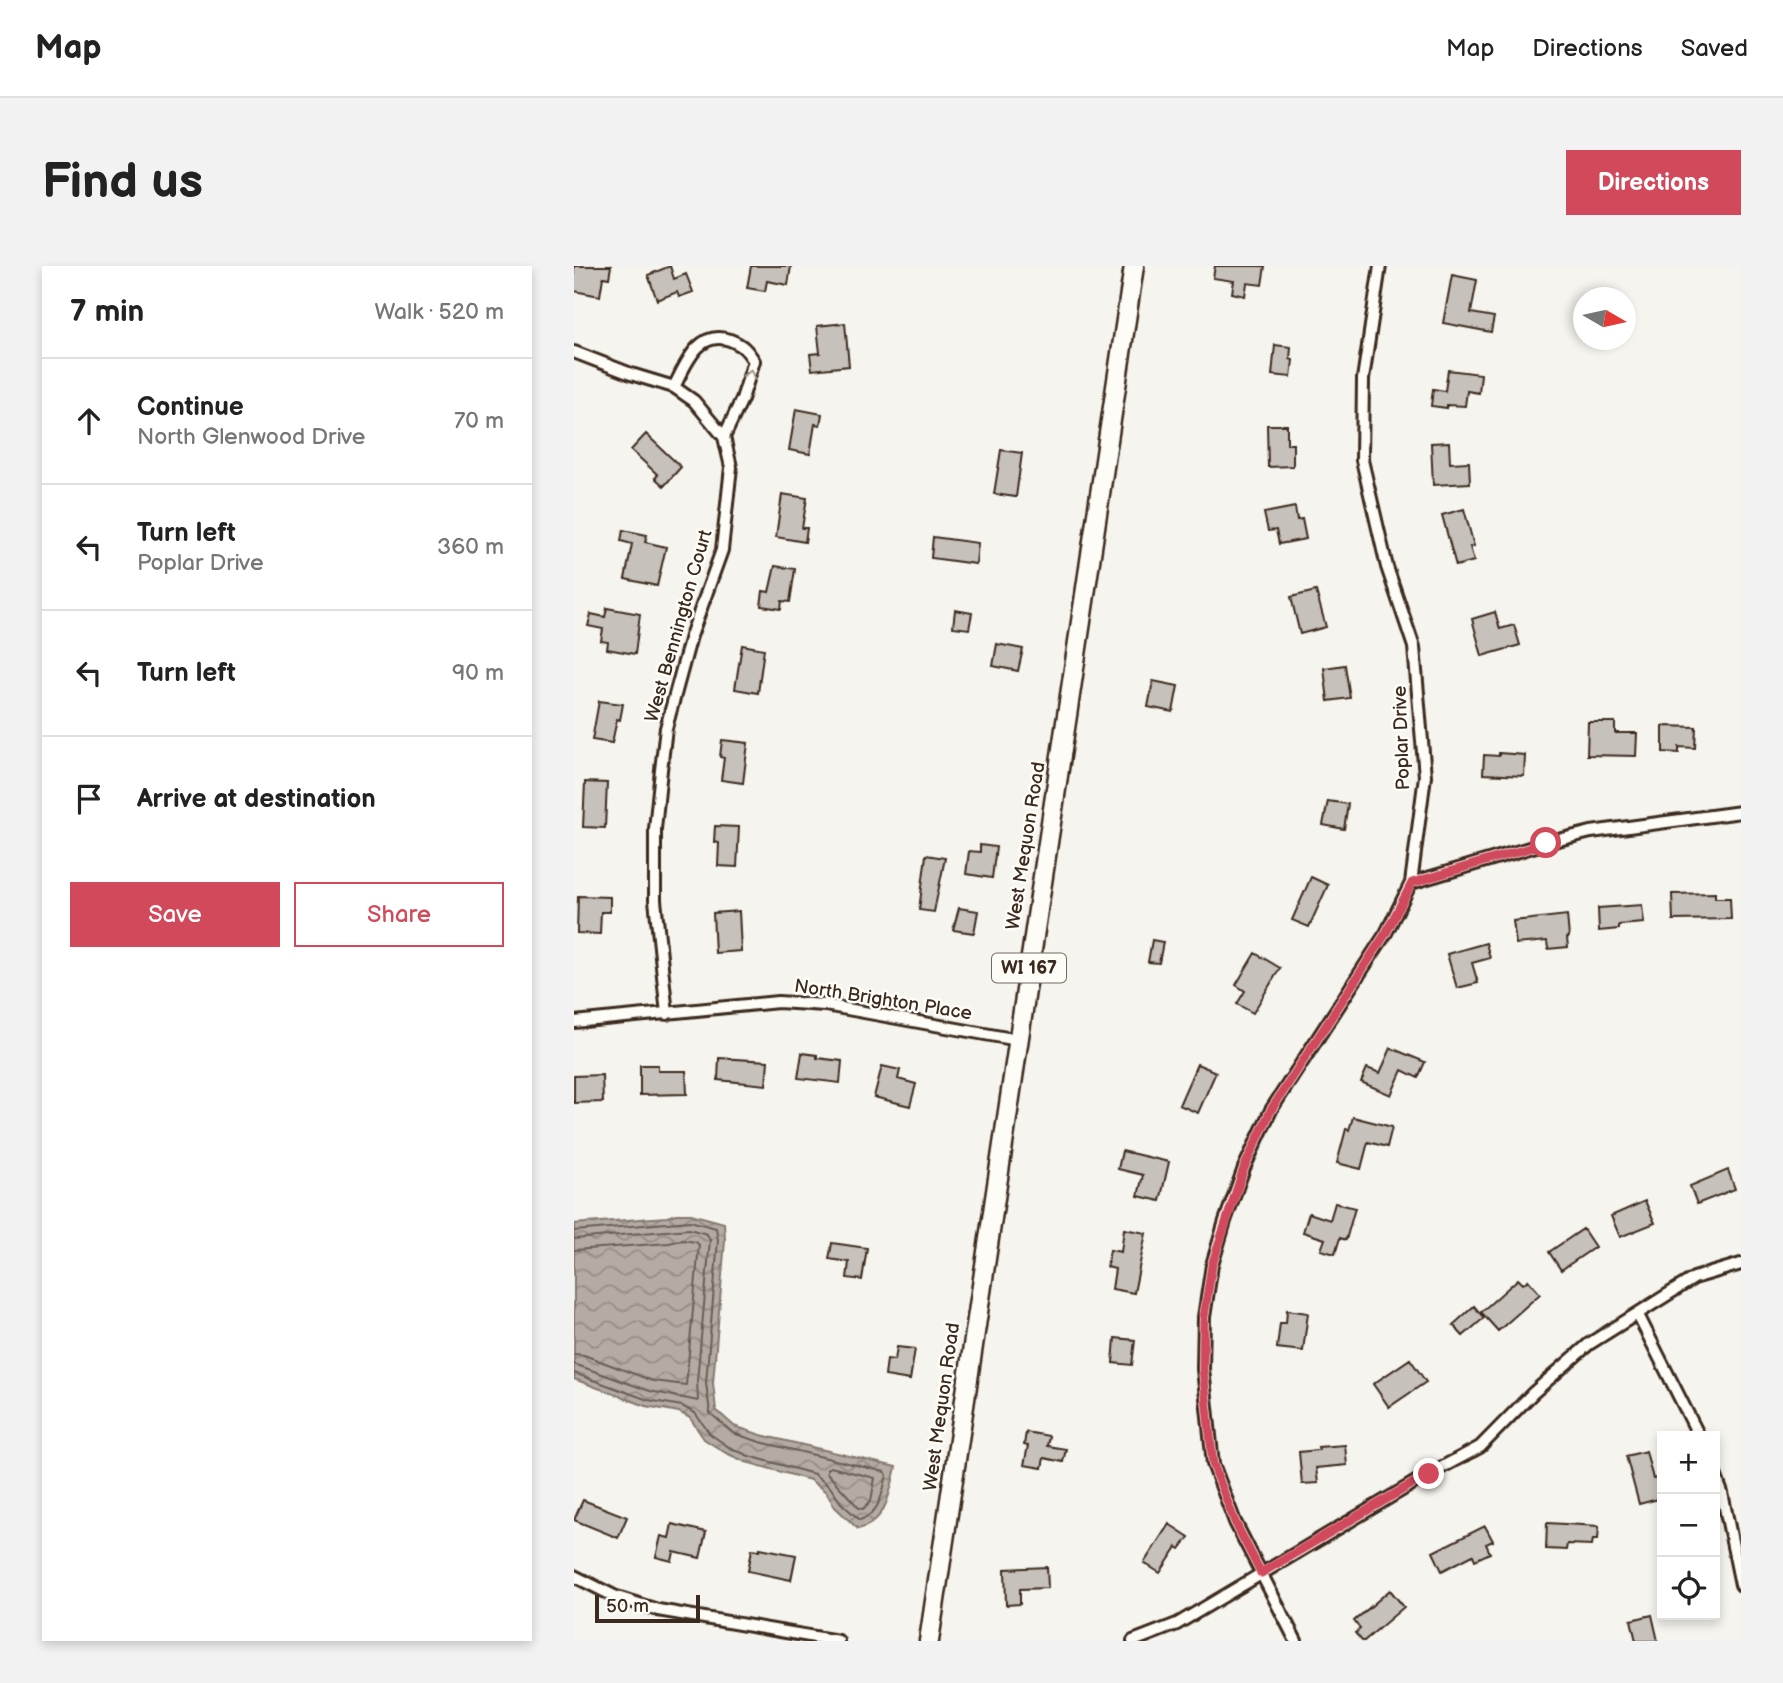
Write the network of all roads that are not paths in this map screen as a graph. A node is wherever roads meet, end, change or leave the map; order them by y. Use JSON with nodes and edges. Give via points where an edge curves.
{"nodes":[{"id":1,"x":1135,"y":266,"type":"edge"},
{"id":2,"x":1380,"y":266,"type":"edge"},
{"id":3,"x":574,"y":352,"type":"edge"},
{"id":4,"x":674,"y":387,"type":"junction"},
{"id":5,"x":724,"y":437,"type":"junction"},
{"id":6,"x":1741,"y":812,"type":"edge"},
{"id":7,"x":1412,"y":883,"type":"junction"},
{"id":8,"x":667,"y":1014,"type":"junction"},
{"id":9,"x":574,"y":1022,"type":"edge"},
{"id":10,"x":1018,"y":1040,"type":"junction"},
{"id":11,"x":1741,"y":1264,"type":"edge"},
{"id":12,"x":1638,"y":1315,"type":"junction"},
{"id":13,"x":1696,"y":1431,"type":"edge"},
{"id":14,"x":1720,"y":1488,"type":"edge"},
{"id":15,"x":1261,"y":1573,"type":"junction"},
{"id":16,"x":574,"y":1576,"type":"edge"},
{"id":17,"x":1741,"y":1586,"type":"edge"},
{"id":18,"x":838,"y":1641,"type":"edge"},
{"id":19,"x":929,"y":1641,"type":"edge"},
{"id":20,"x":1133,"y":1641,"type":"edge"},
{"id":21,"x":1296,"y":1641,"type":"edge"}],
"edges":[{"from":1,"to":10,"type":"main road","name":"West Mequon Road","number":"WI 167"},
{"from":2,"to":7,"type":"street","name":"Poplar Drive","via":[[1363,379],[1363,460],[1387,567],[1414,647],[1425,776]]},
{"from":3,"to":4,"type":"street"},
{"from":4,"to":5,"type":"street","name":"West Bennington Court","via":[[695,401]]},
{"from":5,"to":4,"type":"street","one_way":true,"via":[[754,361],[743,345],[721,337],[702,341]]},
{"from":5,"to":8,"type":"street","name":"West Bennington Court","via":[[731,467],[723,550],[691,636],[666,728],[655,829],[655,900]]},
{"from":6,"to":7,"type":"street","via":[[1591,832]]},
{"from":7,"to":15,"type":"street","name":"Poplar Drive","via":[[1386,933],[1271,1110],[1244,1168],[1212,1265],[1203,1369],[1213,1464]]},
{"from":8,"to":9,"type":"street","name":"North Brighton Place"},
{"from":8,"to":10,"type":"street","name":"North Brighton Place","via":[[778,1002],[813,1004]]},
{"from":10,"to":19,"type":"main road","name":"West Mequon Road","number":"WI 167"},
{"from":11,"to":12,"type":"street","via":[[1694,1278]]},
{"from":12,"to":13,"type":"street"},
{"from":12,"to":15,"type":"street","via":[[1589,1344],[1480,1447]]},
{"from":14,"to":17,"type":"street"},
{"from":15,"to":20,"type":"street","via":[[1177,1624]]},
{"from":15,"to":21,"type":"street","name":"Poplar Drive"},
{"from":16,"to":18,"type":"street","via":[[657,1610]]}]}
